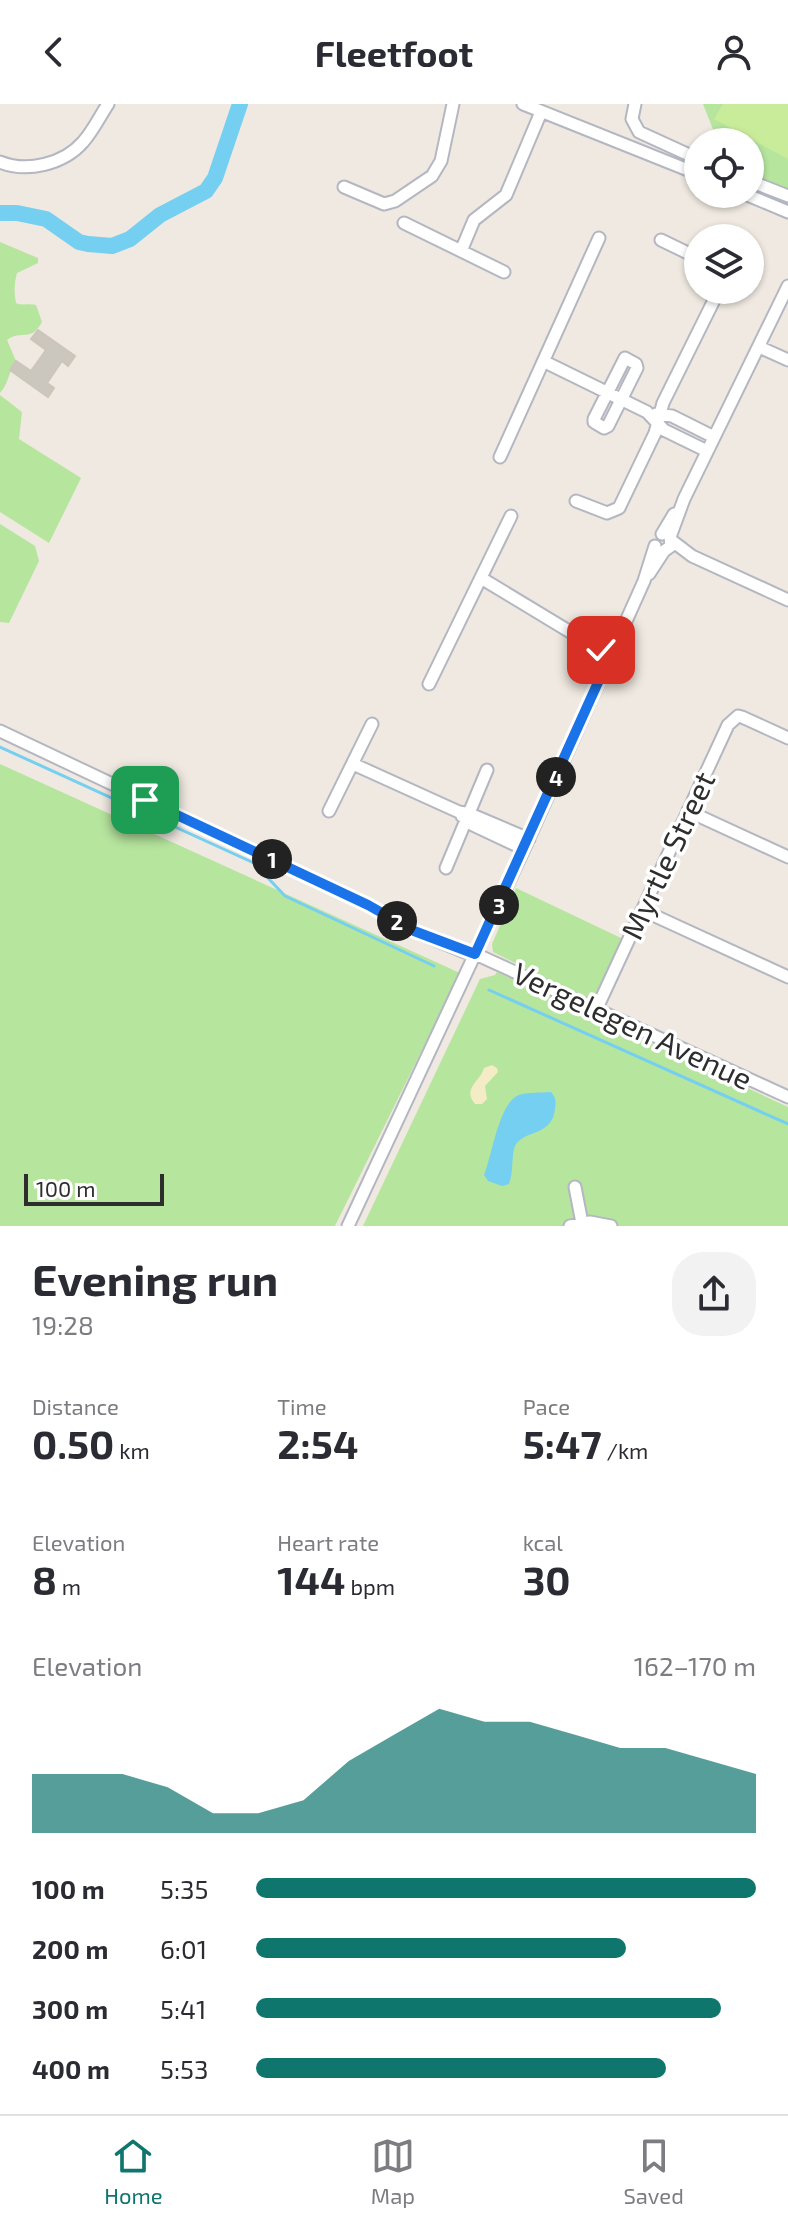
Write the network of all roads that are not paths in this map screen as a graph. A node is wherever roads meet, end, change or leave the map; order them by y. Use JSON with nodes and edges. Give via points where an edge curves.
{"nodes":[{"id":1,"x":108,"y":104,"type":"edge"},
{"id":2,"x":453,"y":104,"type":"edge"},
{"id":3,"x":523,"y":104,"type":"edge"},
{"id":4,"x":635,"y":104,"type":"edge"},
{"id":5,"x":541,"y":112,"type":"junction"},
{"id":6,"x":684,"y":153,"type":"edge"},
{"id":7,"x":0,"y":162,"type":"edge"},
{"id":8,"x":684,"y":168,"type":"edge"},
{"id":9,"x":344,"y":187,"type":"dead end"},
{"id":10,"x":764,"y":187,"type":"edge"},
{"id":11,"x":788,"y":196,"type":"edge"},
{"id":12,"x":764,"y":202,"type":"edge"},
{"id":13,"x":788,"y":212,"type":"edge"},
{"id":14,"x":404,"y":223,"type":"dead end"},
{"id":15,"x":599,"y":238,"type":"dead end"},
{"id":16,"x":661,"y":240,"type":"dead end"},
{"id":17,"x":461,"y":251,"type":"junction"},
{"id":18,"x":684,"y":251,"type":"edge"},
{"id":19,"x":504,"y":272,"type":"dead end"},
{"id":20,"x":788,"y":286,"type":"edge"},
{"id":21,"x":712,"y":304,"type":"edge"},
{"id":22,"x":759,"y":347,"type":"junction"},
{"id":23,"x":788,"y":360,"type":"edge"},
{"id":24,"x":545,"y":362,"type":"junction"},
{"id":25,"x":607,"y":392,"type":"junction"},
{"id":26,"x":622,"y":399,"type":"junction"},
{"id":27,"x":655,"y":416,"type":"junction"},
{"id":28,"x":714,"y":437,"type":"junction"},
{"id":29,"x":707,"y":451,"type":"junction"},
{"id":30,"x":500,"y":457,"type":"dead end"},
{"id":31,"x":576,"y":501,"type":"dead end"},
{"id":32,"x":511,"y":516,"type":"dead end"},
{"id":33,"x":665,"y":543,"type":"junction"},
{"id":34,"x":481,"y":578,"type":"junction"},
{"id":35,"x":788,"y":600,"type":"edge"},
{"id":36,"x":610,"y":656,"type":"junction"},
{"id":37,"x":429,"y":684,"type":"dead end"},
{"id":38,"x":372,"y":724,"type":"dead end"},
{"id":39,"x":0,"y":731,"type":"edge"},
{"id":40,"x":788,"y":738,"type":"edge"},
{"id":41,"x":353,"y":764,"type":"junction"},
{"id":42,"x":487,"y":770,"type":"dead end"},
{"id":43,"x":329,"y":811,"type":"dead end"},
{"id":44,"x":688,"y":811,"type":"junction"},
{"id":45,"x":465,"y":816,"type":"junction"},
{"id":46,"x":527,"y":844,"type":"junction"},
{"id":47,"x":788,"y":857,"type":"edge"},
{"id":48,"x":446,"y":868,"type":"dead end"},
{"id":49,"x":642,"y":910,"type":"junction"},
{"id":50,"x":475,"y":954,"type":"junction"},
{"id":51,"x":788,"y":977,"type":"edge"},
{"id":52,"x":597,"y":1008,"type":"junction"},
{"id":53,"x":788,"y":1097,"type":"edge"},
{"id":54,"x":575,"y":1187,"type":"dead end"},
{"id":55,"x":576,"y":1224,"type":"edge"},
{"id":56,"x":348,"y":1226,"type":"edge"},
{"id":57,"x":611,"y":1226,"type":"edge"}],
"edges":[{"from":1,"to":7,"type":"street","via":[[83,142],[61,158],[29,167]]},
{"from":2,"to":9,"type":"street","via":[[441,161],[432,176],[384,204]]},
{"from":3,"to":5,"type":"street"},
{"from":4,"to":6,"type":"street","via":[[632,119],[639,132]]},
{"from":5,"to":8,"type":"street"},
{"from":5,"to":17,"type":"street","via":[[506,195],[474,220]]},
{"from":10,"to":11,"type":"street"},
{"from":12,"to":13,"type":"street"},
{"from":14,"to":17,"type":"street"},
{"from":15,"to":24,"type":"street"},
{"from":16,"to":18,"type":"street"},
{"from":17,"to":19,"type":"street"},
{"from":20,"to":22,"type":"street"},
{"from":21,"to":27,"type":"street"},
{"from":22,"to":23,"type":"street"},
{"from":22,"to":28,"type":"street"},
{"from":24,"to":25,"type":"street"},
{"from":24,"to":30,"type":"street"},
{"from":25,"to":26,"type":"street"},
{"from":25,"to":26,"type":"street","via":[[593,421],[604,428]]},
{"from":25,"to":26,"type":"street","via":[[626,359],[637,368]]},
{"from":26,"to":27,"type":"street"},
{"from":27,"to":28,"type":"street","via":[[672,416]]},
{"from":27,"to":29,"type":"street","via":[[664,430]]},
{"from":27,"to":31,"type":"street","via":[[655,433],[616,511],[607,513]]},
{"from":28,"to":29,"type":"street"},
{"from":29,"to":33,"type":"street"},
{"from":32,"to":34,"type":"street"},
{"from":33,"to":35,"type":"street"},
{"from":33,"to":36,"type":"street"},
{"from":34,"to":36,"type":"street"},
{"from":34,"to":37,"type":"street"},
{"from":36,"to":46,"type":"street"},
{"from":38,"to":41,"type":"street"},
{"from":39,"to":50,"type":"street","name":"Vergelegen Avenue","via":[[414,931]]},
{"from":40,"to":44,"type":"street","name":"Myrtle Street","via":[[738,716],[728,725]]},
{"from":41,"to":43,"type":"street"},
{"from":41,"to":45,"type":"street"},
{"from":42,"to":45,"type":"street"},
{"from":44,"to":47,"type":"street"},
{"from":44,"to":49,"type":"street","name":"Myrtle Street"},
{"from":45,"to":46,"type":"street"},
{"from":45,"to":48,"type":"street"},
{"from":46,"to":50,"type":"street"},
{"from":49,"to":51,"type":"street"},
{"from":49,"to":52,"type":"street","name":"Myrtle Street"},
{"from":50,"to":52,"type":"street","name":"Vergelegen Avenue"},
{"from":50,"to":56,"type":"street"},
{"from":52,"to":53,"type":"street","name":"Vergelegen Avenue"},
{"from":54,"to":55,"type":"street"},
{"from":55,"to":57,"type":"street"}]}
